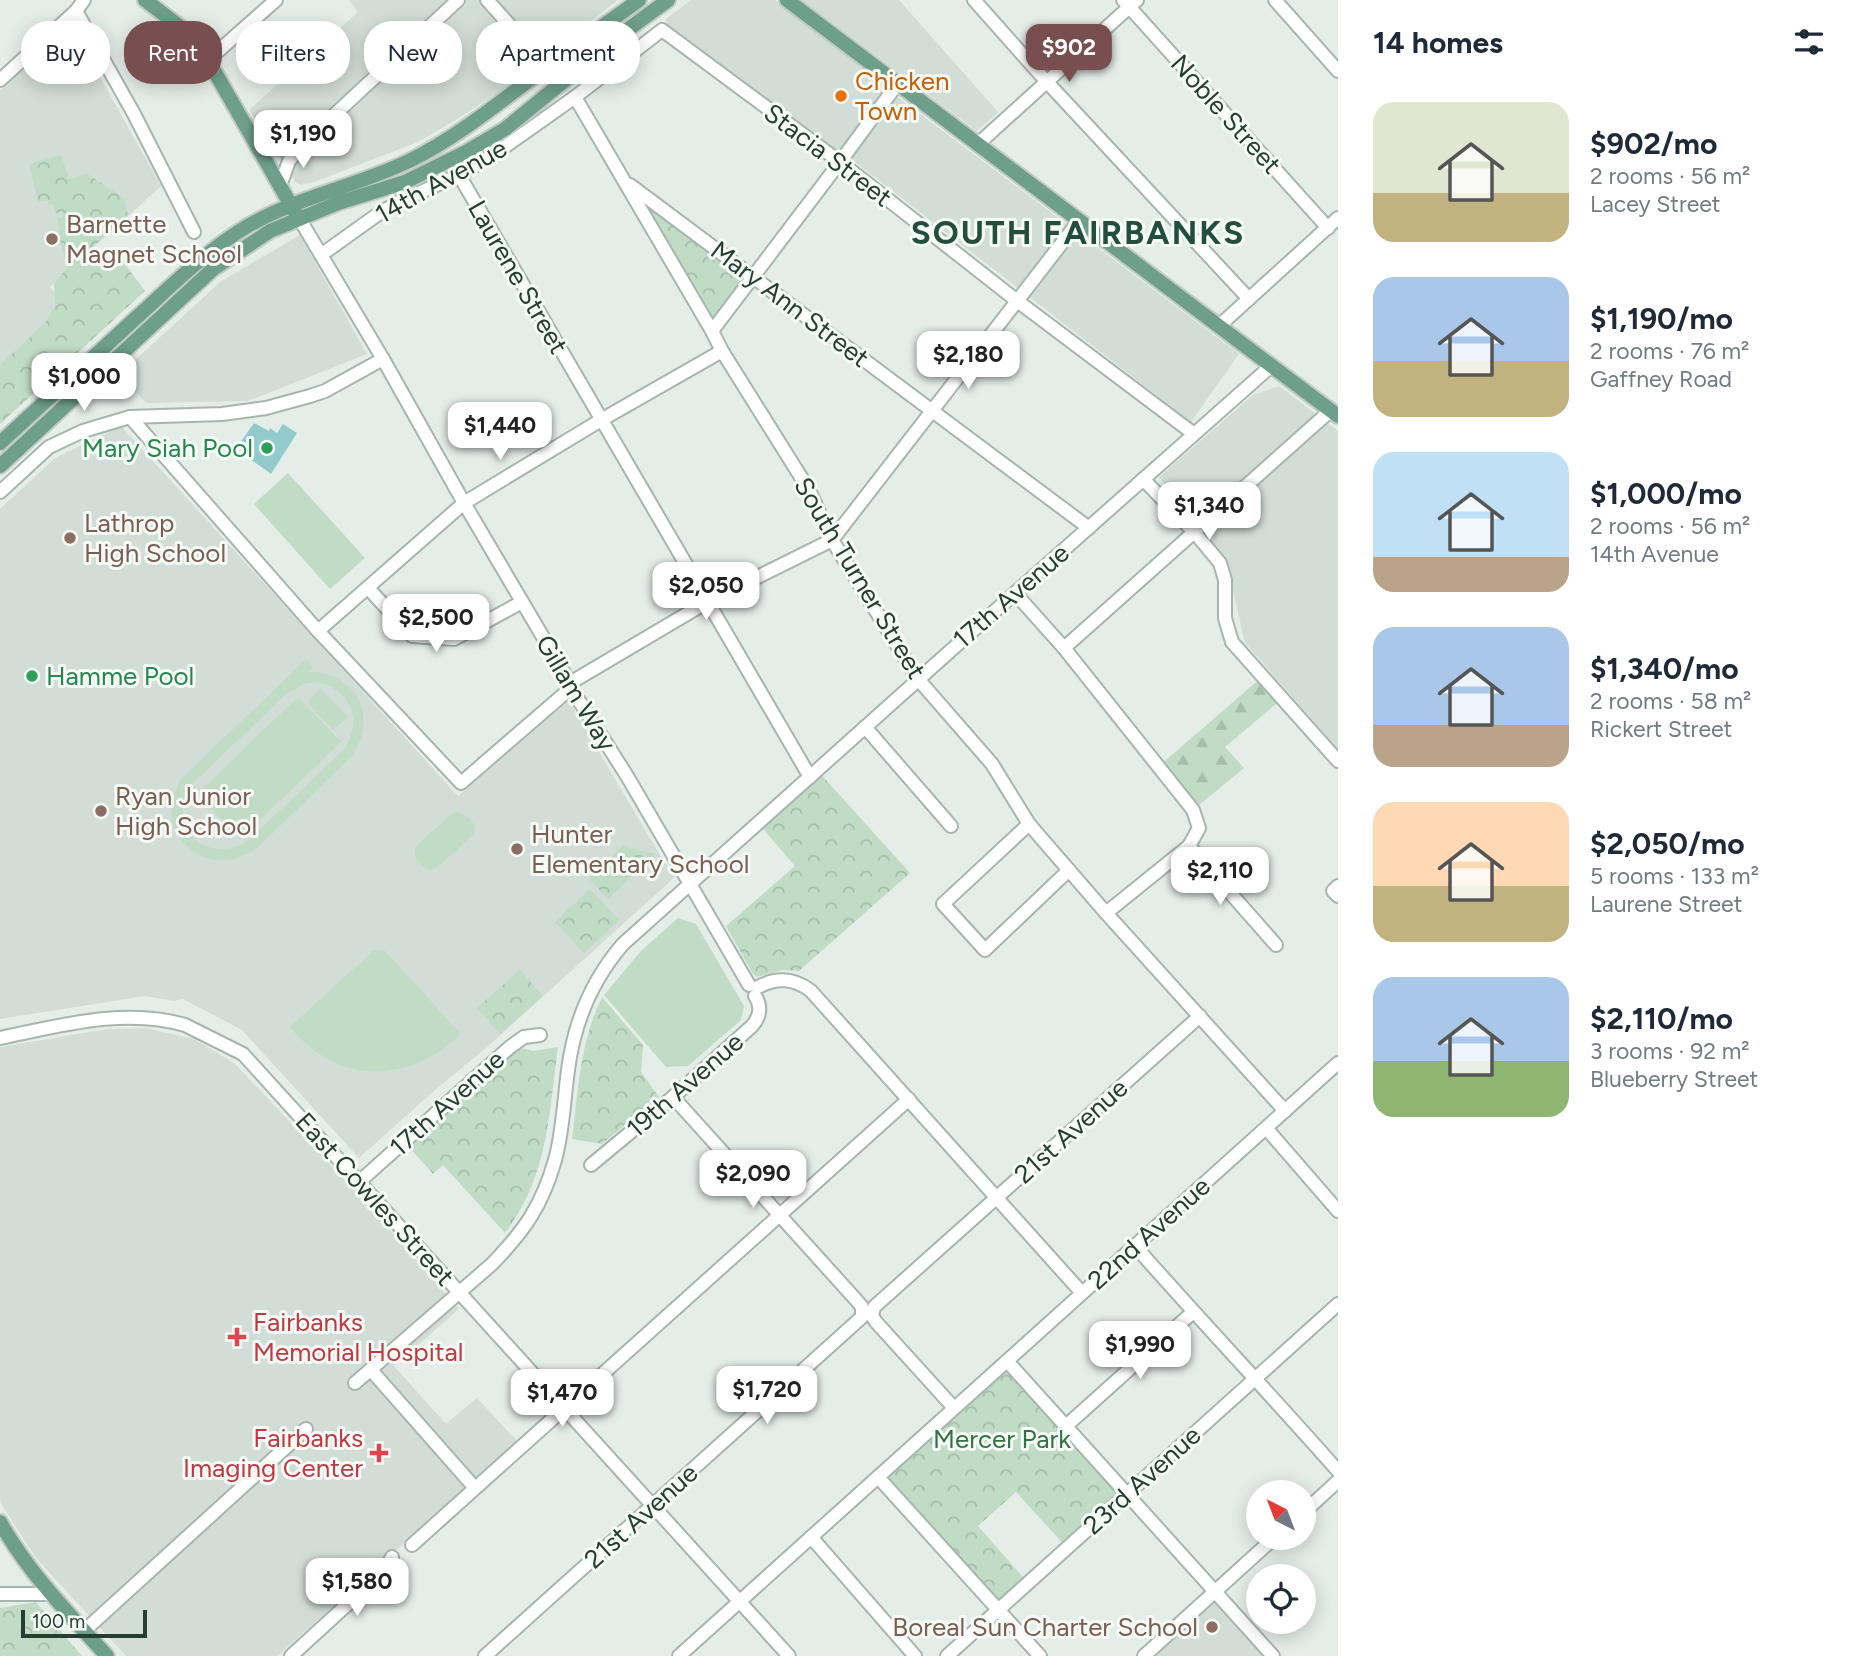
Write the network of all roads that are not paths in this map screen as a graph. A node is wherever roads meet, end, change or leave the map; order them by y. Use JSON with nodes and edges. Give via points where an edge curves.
{"nodes":[{"id":1,"x":84,"y":0,"type":"edge"},
{"id":2,"x":145,"y":0,"type":"edge"},
{"id":3,"x":276,"y":0,"type":"edge"},
{"id":4,"x":458,"y":0,"type":"edge"},
{"id":5,"x":487,"y":0,"type":"edge"},
{"id":6,"x":639,"y":0,"type":"edge"},
{"id":7,"x":668,"y":0,"type":"edge"},
{"id":8,"x":787,"y":0,"type":"edge"},
{"id":9,"x":974,"y":0,"type":"edge"},
{"id":10,"x":1275,"y":0,"type":"edge"},
{"id":11,"x":1130,"y":2,"type":"edge"},
{"id":12,"x":76,"y":10,"type":"junction"},
{"id":13,"x":173,"y":21,"type":"edge"},
{"id":14,"x":506,"y":21,"type":"edge"},
{"id":15,"x":662,"y":30,"type":"joint"},
{"id":16,"x":222,"y":48,"type":"edge"},
{"id":17,"x":1338,"y":71,"type":"edge"},
{"id":18,"x":0,"y":80,"type":"edge"},
{"id":19,"x":1047,"y":82,"type":"junction"},
{"id":20,"x":898,"y":83,"type":"junction"},
{"id":21,"x":221,"y":84,"type":"edge"},
{"id":22,"x":575,"y":97,"type":"junction"},
{"id":23,"x":250,"y":133,"type":"junction"},
{"id":24,"x":304,"y":143,"type":"junction"},
{"id":25,"x":978,"y":144,"type":"junction"},
{"id":26,"x":840,"y":162,"type":"junction"},
{"id":27,"x":459,"y":175,"type":"junction"},
{"id":28,"x":625,"y":181,"type":"junction"},
{"id":29,"x":280,"y":186,"type":"junction"},
{"id":30,"x":295,"y":212,"type":"junction"},
{"id":31,"x":1079,"y":221,"type":"junction"},
{"id":32,"x":1333,"y":223,"type":"edge"},
{"id":33,"x":194,"y":233,"type":"dead end"},
{"id":34,"x":321,"y":255,"type":"junction"},
{"id":35,"x":753,"y":276,"type":"junction"},
{"id":36,"x":1249,"y":299,"type":"junction"},
{"id":37,"x":1016,"y":300,"type":"junction"},
{"id":38,"x":1219,"y":326,"type":"junction"},
{"id":39,"x":712,"y":331,"type":"junction"},
{"id":40,"x":722,"y":351,"type":"junction"},
{"id":41,"x":383,"y":359,"type":"junction"},
{"id":42,"x":1271,"y":366,"type":"junction"},
{"id":43,"x":932,"y":411,"type":"junction"},
{"id":44,"x":1334,"y":413,"type":"edge"},
{"id":45,"x":130,"y":417,"type":"junction"},
{"id":46,"x":601,"y":420,"type":"junction"},
{"id":47,"x":1195,"y":434,"type":"junction"},
{"id":48,"x":0,"y":443,"type":"edge"},
{"id":49,"x":0,"y":466,"type":"edge"},
{"id":50,"x":1143,"y":479,"type":"junction"},
{"id":51,"x":0,"y":492,"type":"edge"},
{"id":52,"x":464,"y":503,"type":"junction"},
{"id":53,"x":1089,"y":528,"type":"junction"},
{"id":54,"x":1195,"y":533,"type":"junction"},
{"id":55,"x":832,"y":541,"type":"junction"},
{"id":56,"x":368,"y":588,"type":"junction"},
{"id":57,"x":1015,"y":593,"type":"junction"},
{"id":58,"x":522,"y":602,"type":"junction"},
{"id":59,"x":707,"y":602,"type":"junction"},
{"id":60,"x":318,"y":631,"type":"junction"},
{"id":61,"x":1064,"y":648,"type":"junction"},
{"id":62,"x":918,"y":679,"type":"junction"},
{"id":63,"x":570,"y":686,"type":"junction"},
{"id":64,"x":864,"y":727,"type":"junction"},
{"id":65,"x":1338,"y":761,"type":"edge"},
{"id":66,"x":810,"y":777,"type":"junction"},
{"id":67,"x":1029,"y":824,"type":"junction"},
{"id":68,"x":951,"y":826,"type":"dead end"},
{"id":69,"x":1189,"y":846,"type":"junction"},
{"id":70,"x":1069,"y":870,"type":"junction"},
{"id":71,"x":689,"y":884,"type":"junction"},
{"id":72,"x":1106,"y":913,"type":"junction"},
{"id":73,"x":1276,"y":945,"type":"dead end"},
{"id":74,"x":754,"y":989,"type":"junction"},
{"id":75,"x":1200,"y":1016,"type":"junction"},
{"id":76,"x":540,"y":1035,"type":"dead end"},
{"id":77,"x":0,"y":1038,"type":"edge"},
{"id":78,"x":1338,"y":1063,"type":"edge"},
{"id":79,"x":673,"y":1097,"type":"junction"},
{"id":80,"x":909,"y":1099,"type":"junction"},
{"id":81,"x":1285,"y":1111,"type":"junction"},
{"id":82,"x":1266,"y":1128,"type":"junction"},
{"id":83,"x":591,"y":1164,"type":"dead end"},
{"id":84,"x":359,"y":1182,"type":"junction"},
{"id":85,"x":997,"y":1197,"type":"junction"},
{"id":86,"x":1338,"y":1211,"type":"edge"},
{"id":87,"x":780,"y":1215,"type":"junction"},
{"id":88,"x":1135,"y":1246,"type":"junction"},
{"id":89,"x":461,"y":1293,"type":"junction"},
{"id":90,"x":1082,"y":1293,"type":"junction"},
{"id":91,"x":1338,"y":1304,"type":"edge"},
{"id":92,"x":1193,"y":1312,"type":"junction"},
{"id":93,"x":1007,"y":1361,"type":"junction"},
{"id":94,"x":371,"y":1370,"type":"junction"},
{"id":95,"x":1256,"y":1378,"type":"junction"},
{"id":96,"x":355,"y":1383,"type":"dead end"},
{"id":97,"x":565,"y":1407,"type":"junction"},
{"id":98,"x":954,"y":1408,"type":"junction"},
{"id":99,"x":1066,"y":1426,"type":"junction"},
{"id":100,"x":306,"y":1429,"type":"dead end"},
{"id":101,"x":1338,"y":1471,"type":"edge"},
{"id":102,"x":878,"y":1477,"type":"junction"},
{"id":103,"x":1338,"y":1481,"type":"edge"},
{"id":104,"x":475,"y":1488,"type":"junction"},
{"id":105,"x":1127,"y":1493,"type":"junction"},
{"id":106,"x":1316,"y":1501,"type":"edge"},
{"id":107,"x":653,"y":1505,"type":"junction"},
{"id":108,"x":0,"y":1522,"type":"edge"},
{"id":109,"x":811,"y":1537,"type":"junction"},
{"id":110,"x":412,"y":1545,"type":"dead end"},
{"id":111,"x":1261,"y":1550,"type":"edge"},
{"id":112,"x":392,"y":1556,"type":"dead end"},
{"id":113,"x":1215,"y":1591,"type":"junction"},
{"id":114,"x":0,"y":1594,"type":"edge"},
{"id":115,"x":50,"y":1594,"type":"junction"},
{"id":116,"x":740,"y":1601,"type":"junction"},
{"id":117,"x":999,"y":1608,"type":"junction"},
{"id":118,"x":84,"y":1631,"type":"junction"},
{"id":119,"x":107,"y":1656,"type":"edge"},
{"id":120,"x":291,"y":1656,"type":"edge"},
{"id":121,"x":485,"y":1656,"type":"edge"},
{"id":122,"x":679,"y":1656,"type":"edge"},
{"id":123,"x":789,"y":1656,"type":"edge"},
{"id":124,"x":915,"y":1656,"type":"edge"},
{"id":125,"x":947,"y":1656,"type":"edge"},
{"id":126,"x":1040,"y":1656,"type":"edge"},
{"id":127,"x":1144,"y":1656,"type":"edge"},
{"id":128,"x":1273,"y":1656,"type":"edge"}],
"edges":[{"from":1,"to":12,"type":"street"},
{"from":2,"to":13,"type":"main road"},
{"from":3,"to":16,"type":"street"},
{"from":4,"to":24,"type":"street"},
{"from":5,"to":14,"type":"street"},
{"from":6,"to":30,"type":"main road","via":[[436,146]]},
{"from":7,"to":30,"type":"main road","via":[[505,129],[466,152],[405,182]]},
{"from":8,"to":20,"type":"main road"},
{"from":9,"to":19,"type":"street"},
{"from":10,"to":17,"type":"street"},
{"from":11,"to":19,"type":"street"},
{"from":11,"to":32,"type":"street","name":"Noble Street"},
{"from":12,"to":18,"type":"street"},
{"from":12,"to":33,"type":"street"},
{"from":15,"to":22,"type":"street","name":"14th Avenue"},
{"from":15,"to":26,"type":"street","name":"Stacia Street"},
{"from":19,"to":25,"type":"street"},
{"from":19,"to":36,"type":"street"},
{"from":20,"to":25,"type":"main road"},
{"from":20,"to":26,"type":"street"},
{"from":21,"to":23,"type":"main road"},
{"from":22,"to":27,"type":"street","name":"14th Avenue"},
{"from":22,"to":28,"type":"street","name":"South Turner Street"},
{"from":23,"to":24,"type":"street","via":[[265,147],[275,149]]},
{"from":23,"to":29,"type":"main road"},
{"from":24,"to":29,"type":"street","via":[[289,161]]},
{"from":25,"to":31,"type":"main road"},
{"from":26,"to":35,"type":"street"},
{"from":26,"to":37,"type":"street","name":"Stacia Street"},
{"from":27,"to":34,"type":"street","name":"14th Avenue","via":[[381,212]]},
{"from":27,"to":46,"type":"street","name":"Laurene Street"},
{"from":28,"to":35,"type":"street","name":"Mary Ann Street"},
{"from":28,"to":39,"type":"street","name":"South Turner Street"},
{"from":29,"to":30,"type":"main road"},
{"from":30,"to":34,"type":"street","name":"Gillam Way"},
{"from":30,"to":48,"type":"main road","via":[[263,217],[208,253]]},
{"from":30,"to":49,"type":"main road","via":[[213,269]]},
{"from":31,"to":37,"type":"street"},
{"from":31,"to":38,"type":"main road"},
{"from":32,"to":36,"type":"street"},
{"from":34,"to":41,"type":"street","name":"Gillam Way"},
{"from":35,"to":39,"type":"street"},
{"from":35,"to":43,"type":"street","name":"Mary Ann Street"},
{"from":36,"to":38,"type":"street"},
{"from":37,"to":43,"type":"street"},
{"from":37,"to":47,"type":"street","name":"Stacia Street"},
{"from":38,"to":42,"type":"main road"},
{"from":39,"to":40,"type":"street","name":"South Turner Street"},
{"from":40,"to":46,"type":"street"},
{"from":40,"to":55,"type":"street","name":"South Turner Street","via":[[809,490]]},
{"from":41,"to":45,"type":"street","via":[[325,391],[266,408]]},
{"from":41,"to":52,"type":"street","name":"Gillam Way"},
{"from":42,"to":44,"type":"main road"},
{"from":42,"to":47,"type":"street","name":"17th Avenue"},
{"from":43,"to":53,"type":"street","name":"Mary Ann Street"},
{"from":43,"to":55,"type":"street"},
{"from":44,"to":54,"type":"street"},
{"from":45,"to":51,"type":"street","via":[[49,447]]},
{"from":45,"to":60,"type":"street"},
{"from":46,"to":52,"type":"street"},
{"from":46,"to":59,"type":"street","name":"Laurene Street"},
{"from":47,"to":50,"type":"street","name":"17th Avenue"},
{"from":50,"to":53,"type":"street","name":"17th Avenue"},
{"from":50,"to":54,"type":"street"},
{"from":52,"to":56,"type":"street"},
{"from":52,"to":58,"type":"street","name":"Gillam Way"},
{"from":53,"to":57,"type":"street","name":"17th Avenue"},
{"from":54,"to":61,"type":"street"},
{"from":54,"to":65,"type":"street","via":[[1220,563],[1232,642]]},
{"from":55,"to":59,"type":"street"},
{"from":55,"to":62,"type":"street","name":"South Turner Street"},
{"from":56,"to":58,"type":"street","via":[[412,636],[454,639]]},
{"from":56,"to":60,"type":"street"},
{"from":57,"to":61,"type":"street"},
{"from":57,"to":62,"type":"street","name":"17th Avenue"},
{"from":58,"to":63,"type":"street","name":"Gillam Way"},
{"from":59,"to":63,"type":"street"},
{"from":59,"to":66,"type":"street","name":"Laurene Street"},
{"from":60,"to":63,"type":"street","via":[[461,783]]},
{"from":61,"to":69,"type":"street","via":[[1193,810],[1199,828]]},
{"from":62,"to":64,"type":"street","name":"17th Avenue"},
{"from":62,"to":67,"type":"street","name":"South Turner Street","via":[[992,764]]},
{"from":63,"to":71,"type":"street","name":"Gillam Way"},
{"from":64,"to":66,"type":"street","name":"17th Avenue"},
{"from":64,"to":68,"type":"street"},
{"from":66,"to":71,"type":"street","name":"17th Avenue"},
{"from":67,"to":70,"type":"street","name":"South Turner Street"},
{"from":67,"to":70,"type":"street","via":[[943,904],[985,950]]},
{"from":69,"to":72,"type":"street"},
{"from":69,"to":73,"type":"street"},
{"from":70,"to":72,"type":"street","name":"South Turner Street"},
{"from":71,"to":74,"type":"street","name":"Gillam Way"},
{"from":71,"to":89,"type":"street","name":"17th Avenue","via":[[623,944],[590,991],[571,1048],[555,1160],[538,1205],[512,1244]]},
{"from":72,"to":75,"type":"street","name":"South Turner Street"},
{"from":74,"to":79,"type":"street","name":"19th Avenue","via":[[759,1010],[755,1024]]},
{"from":74,"to":80,"type":"street","via":[[783,980],[811,991]]},
{"from":75,"to":81,"type":"street","name":"South Turner Street"},
{"from":75,"to":85,"type":"street","name":"21st Avenue"},
{"from":76,"to":84,"type":"street","name":"17th Avenue","via":[[524,1037],[510,1047]]},
{"from":77,"to":84,"type":"street","name":"East Cowles Street","via":[[90,1020],[138,1018],[194,1029],[243,1054]]},
{"from":78,"to":81,"type":"street","name":"22nd Avenue"},
{"from":79,"to":83,"type":"street","name":"19th Avenue"},
{"from":79,"to":87,"type":"street"},
{"from":80,"to":85,"type":"street"},
{"from":80,"to":87,"type":"street"},
{"from":81,"to":82,"type":"street","name":"22nd Avenue"},
{"from":82,"to":86,"type":"street"},
{"from":82,"to":88,"type":"street","name":"22nd Avenue"},
{"from":84,"to":89,"type":"street","name":"East Cowles Street"},
{"from":85,"to":90,"type":"street"},
{"from":85,"to":98,"type":"street","name":"21st Avenue","via":[[874,1307],[872,1316]]},
{"from":87,"to":97,"type":"street"},
{"from":87,"to":107,"type":"street","name":"21st Avenue","via":[[863,1312]]},
{"from":88,"to":90,"type":"street","name":"22nd Avenue"},
{"from":88,"to":92,"type":"street"},
{"from":89,"to":94,"type":"street"},
{"from":89,"to":97,"type":"street","name":"East Cowles Street"},
{"from":90,"to":93,"type":"street","name":"22nd Avenue"},
{"from":91,"to":95,"type":"street","name":"23rd Avenue"},
{"from":92,"to":95,"type":"street"},
{"from":92,"to":99,"type":"street"},
{"from":93,"to":98,"type":"street","name":"22nd Avenue"},
{"from":93,"to":99,"type":"street"},
{"from":94,"to":96,"type":"street"},
{"from":94,"to":104,"type":"street"},
{"from":95,"to":101,"type":"street"},
{"from":95,"to":105,"type":"street","name":"23rd Avenue"},
{"from":97,"to":104,"type":"street"},
{"from":97,"to":107,"type":"street","name":"East Cowles Street"},
{"from":98,"to":102,"type":"street","name":"22nd Avenue"},
{"from":99,"to":105,"type":"street"},
{"from":100,"to":118,"type":"street"},
{"from":102,"to":109,"type":"street","name":"22nd Avenue"},
{"from":102,"to":117,"type":"street"},
{"from":103,"to":106,"type":"street"},
{"from":104,"to":110,"type":"street"},
{"from":105,"to":113,"type":"street"},
{"from":105,"to":117,"type":"street","name":"23rd Avenue"},
{"from":107,"to":116,"type":"street","name":"East Cowles Street"},
{"from":107,"to":121,"type":"street","name":"21st Avenue"},
{"from":108,"to":115,"type":"main road"},
{"from":109,"to":116,"type":"street","name":"22nd Avenue"},
{"from":109,"to":124,"type":"street"},
{"from":111,"to":113,"type":"street"},
{"from":112,"to":120,"type":"street","via":[[385,1570]]},
{"from":113,"to":127,"type":"street"},
{"from":113,"to":128,"type":"street"},
{"from":114,"to":115,"type":"street"},
{"from":115,"to":118,"type":"main road"},
{"from":116,"to":122,"type":"street","name":"22nd Avenue"},
{"from":116,"to":123,"type":"street","name":"East Cowles Street"},
{"from":117,"to":125,"type":"street","name":"23rd Avenue"},
{"from":117,"to":126,"type":"street"},
{"from":118,"to":119,"type":"main road"}]}
